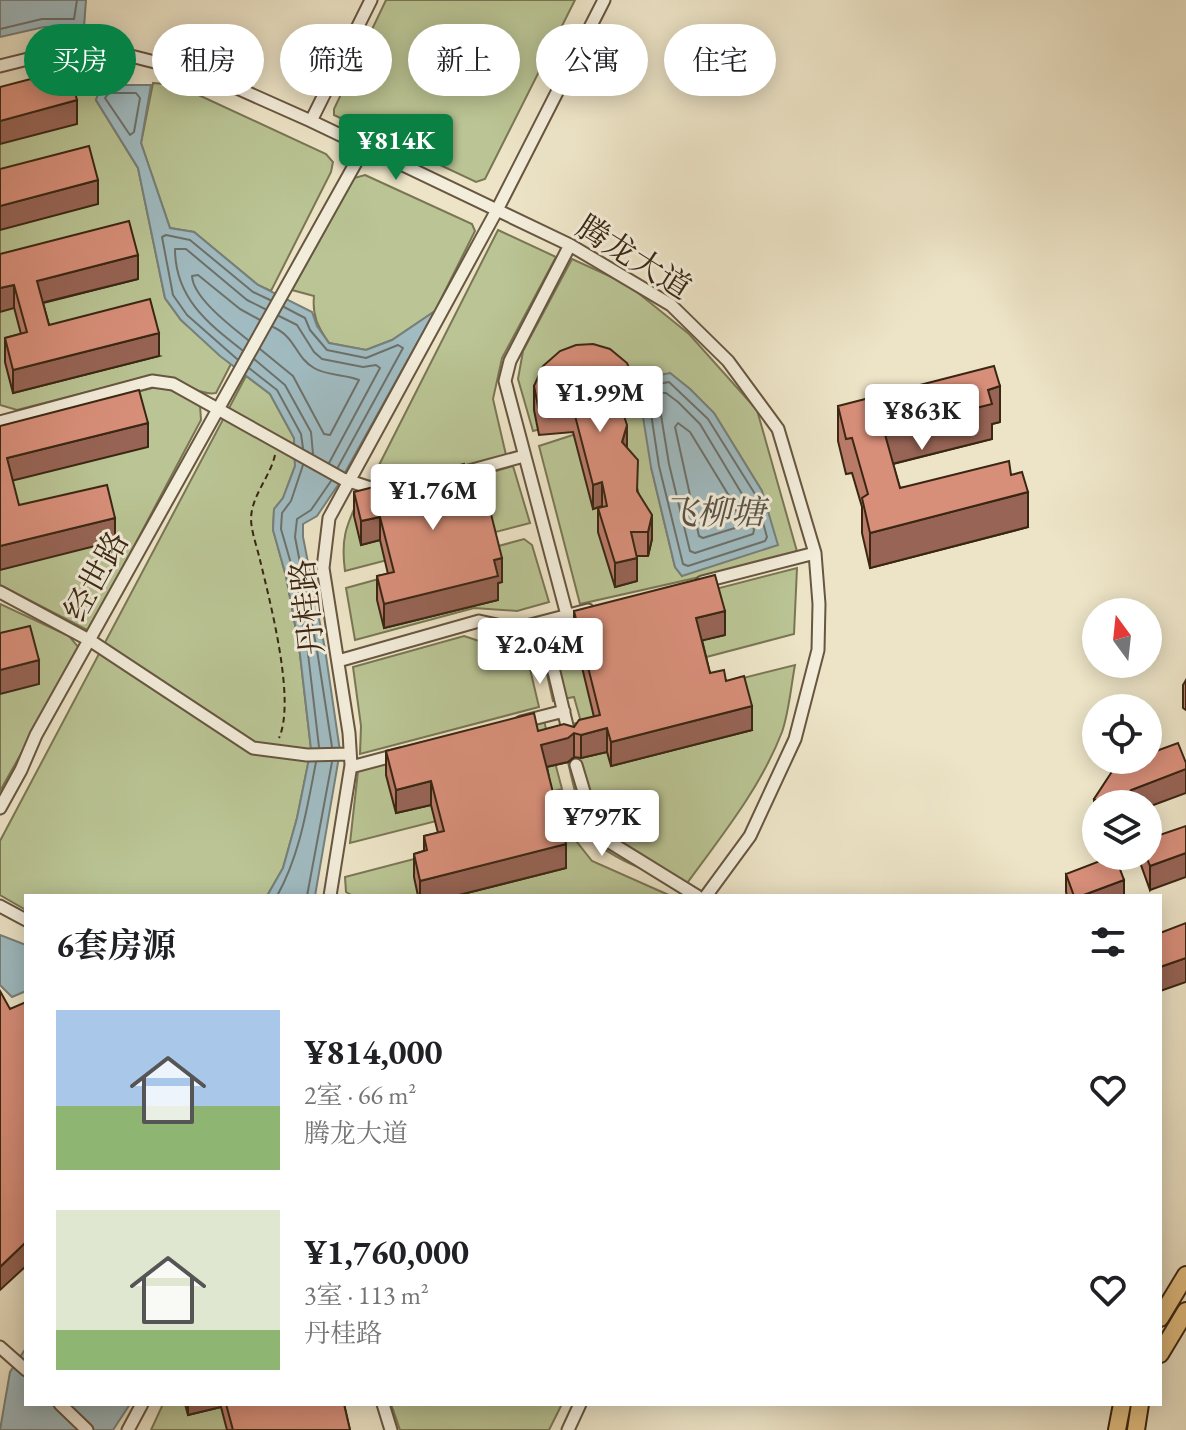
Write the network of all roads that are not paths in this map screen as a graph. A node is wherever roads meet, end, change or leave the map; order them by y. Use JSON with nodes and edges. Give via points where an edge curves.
{"nodes":[{"id":1,"x":371,"y":0,"type":"edge"},
{"id":2,"x":604,"y":0,"type":"edge"},
{"id":3,"x":0,"y":66,"type":"edge"},
{"id":4,"x":311,"y":121,"type":"junction"},
{"id":5,"x":364,"y":148,"type":"junction"},
{"id":6,"x":497,"y":210,"type":"junction"},
{"id":7,"x":570,"y":245,"type":"junction"},
{"id":8,"x":218,"y":407,"type":"junction"},
{"id":9,"x":0,"y":422,"type":"edge"},
{"id":10,"x":524,"y":456,"type":"junction"},
{"id":11,"x":448,"y":477,"type":"edge"},
{"id":12,"x":346,"y":481,"type":"junction"},
{"id":13,"x":393,"y":491,"type":"edge"},
{"id":14,"x":815,"y":553,"type":"junction"},
{"id":15,"x":691,"y":584,"type":"edge"},
{"id":16,"x":0,"y":592,"type":"edge"},
{"id":17,"x":598,"y":608,"type":"edge"},
{"id":18,"x":567,"y":615,"type":"junction"},
{"id":19,"x":542,"y":622,"type":"junction"},
{"id":20,"x":91,"y":641,"type":"junction"},
{"id":21,"x":338,"y":661,"type":"junction"},
{"id":22,"x":564,"y":711,"type":"junction"},
{"id":23,"x":507,"y":726,"type":"edge"},
{"id":24,"x":571,"y":743,"type":"edge"},
{"id":25,"x":407,"y":752,"type":"edge"},
{"id":26,"x":347,"y":754,"type":"junction"},
{"id":27,"x":576,"y":765,"type":"dead end"},
{"id":28,"x":351,"y":767,"type":"junction"},
{"id":29,"x":0,"y":808,"type":"edge"},
{"id":30,"x":330,"y":894,"type":"edge"},
{"id":31,"x":694,"y":894,"type":"edge"},
{"id":32,"x":707,"y":894,"type":"edge"},
{"id":33,"x":0,"y":906,"type":"edge"},
{"id":34,"x":24,"y":919,"type":"edge"},
{"id":35,"x":1186,"y":1275,"type":"edge"},
{"id":36,"x":1186,"y":1311,"type":"edge"},
{"id":37,"x":1162,"y":1315,"type":"edge"},
{"id":38,"x":0,"y":1347,"type":"edge"},
{"id":39,"x":1162,"y":1351,"type":"edge"},
{"id":40,"x":24,"y":1368,"type":"edge"},
{"id":41,"x":62,"y":1406,"type":"edge"},
{"id":42,"x":141,"y":1406,"type":"edge"},
{"id":43,"x":384,"y":1406,"type":"edge"},
{"id":44,"x":579,"y":1406,"type":"edge"},
{"id":45,"x":1122,"y":1406,"type":"edge"},
{"id":46,"x":1140,"y":1406,"type":"edge"},
{"id":47,"x":87,"y":1430,"type":"edge"},
{"id":48,"x":128,"y":1430,"type":"edge"},
{"id":49,"x":391,"y":1430,"type":"edge"},
{"id":50,"x":568,"y":1430,"type":"edge"},
{"id":51,"x":1117,"y":1430,"type":"edge"},
{"id":52,"x":1136,"y":1430,"type":"edge"}],
"edges":[{"from":1,"to":4,"type":"street"},
{"from":2,"to":6,"type":"street","name":"丹桂路"},
{"from":3,"to":4,"type":"street","name":"腾龙大道","via":[[65,55],[127,55],[210,76]]},
{"from":4,"to":5,"type":"street","name":"腾龙大道"},
{"from":5,"to":6,"type":"street","name":"腾龙大道"},
{"from":5,"to":8,"type":"street","name":"经世路"},
{"from":6,"to":7,"type":"street","name":"腾龙大道"},
{"from":6,"to":12,"type":"street","name":"丹桂路"},
{"from":7,"to":10,"type":"street","via":[[510,361],[505,381]]},
{"from":7,"to":14,"type":"street","name":"腾龙大道","via":[[671,305],[728,361],[778,429]]},
{"from":8,"to":9,"type":"street","via":[[173,384],[152,381]]},
{"from":8,"to":12,"type":"street"},
{"from":8,"to":20,"type":"street","name":"经世路"},
{"from":10,"to":11,"type":"street"},
{"from":10,"to":18,"type":"street"},
{"from":12,"to":13,"type":"street"},
{"from":12,"to":21,"type":"street","name":"丹桂路","via":[[329,518],[323,568]]},
{"from":14,"to":15,"type":"street"},
{"from":14,"to":32,"type":"street","name":"腾龙大道","via":[[818,650],[795,739],[750,836]]},
{"from":16,"to":20,"type":"street"},
{"from":17,"to":18,"type":"street"},
{"from":18,"to":19,"type":"street"},
{"from":19,"to":21,"type":"street","via":[[515,629],[479,621]]},
{"from":19,"to":22,"type":"street"},
{"from":20,"to":26,"type":"street","via":[[253,748]]},
{"from":20,"to":29,"type":"street","name":"经世路"},
{"from":21,"to":26,"type":"street","name":"丹桂路"},
{"from":22,"to":23,"type":"street"},
{"from":22,"to":24,"type":"street"},
{"from":25,"to":28,"type":"street"},
{"from":26,"to":28,"type":"street","name":"丹桂路"},
{"from":27,"to":31,"type":"street","via":[[603,838]]},
{"from":28,"to":30,"type":"street","name":"丹桂路"},
{"from":33,"to":34,"type":"street"},
{"from":35,"to":37,"type":"main road"},
{"from":36,"to":39,"type":"main road"},
{"from":38,"to":40,"type":"street"},
{"from":41,"to":47,"type":"street"},
{"from":42,"to":48,"type":"street"},
{"from":43,"to":49,"type":"street"},
{"from":44,"to":50,"type":"street"},
{"from":45,"to":51,"type":"main road"},
{"from":46,"to":52,"type":"main road"}]}
